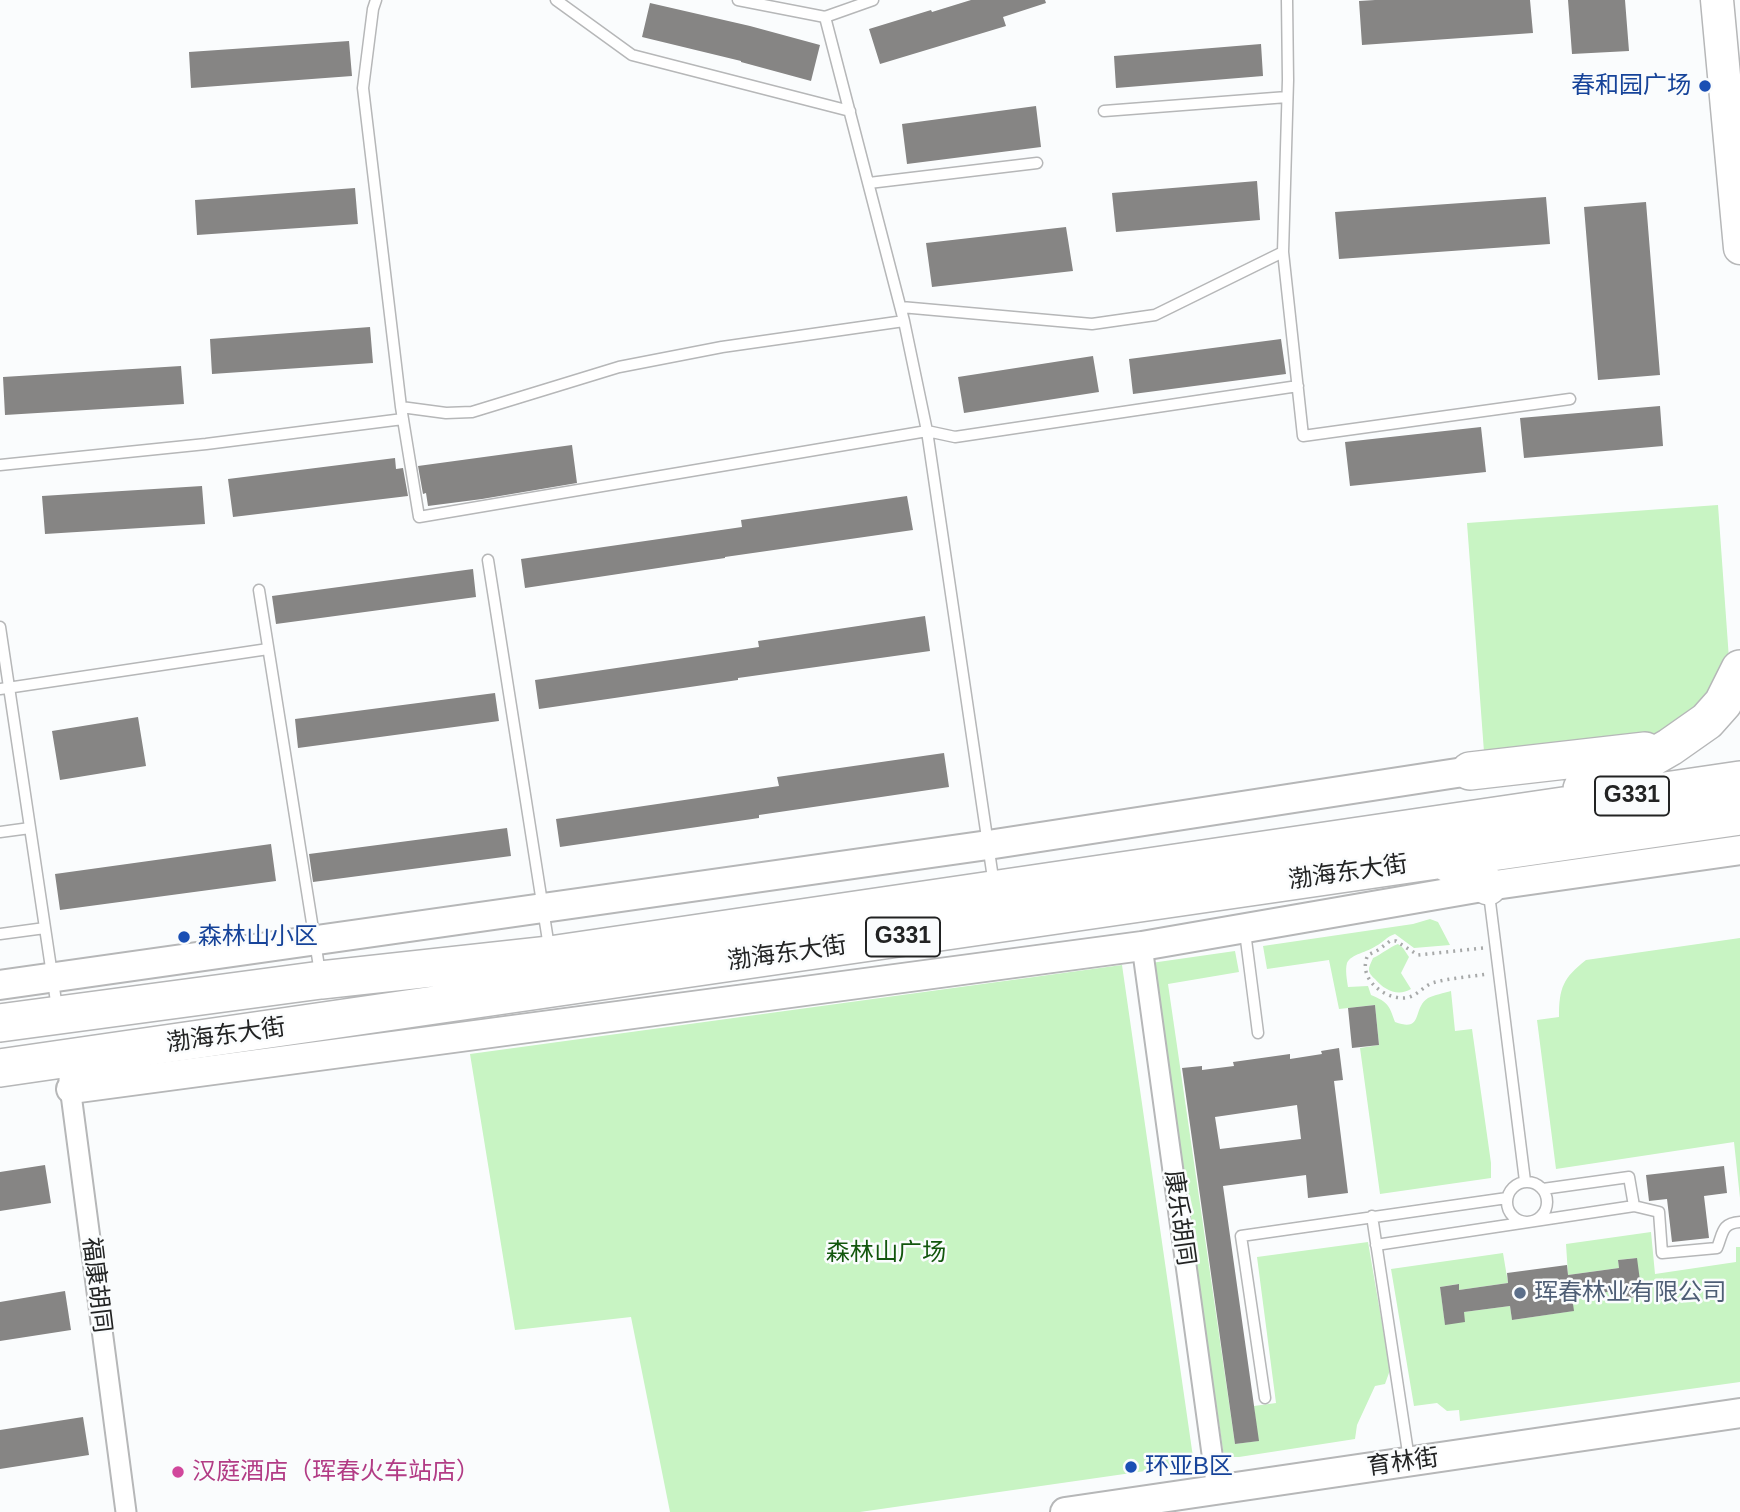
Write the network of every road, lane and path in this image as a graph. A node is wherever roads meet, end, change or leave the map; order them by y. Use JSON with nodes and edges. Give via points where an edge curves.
{"nodes":[{"id":1,"x":376,"y":0,"type":"edge"},
{"id":2,"x":556,"y":0,"type":"edge"},
{"id":3,"x":738,"y":0,"type":"edge"},
{"id":4,"x":873,"y":0,"type":"edge"},
{"id":5,"x":1287,"y":0,"type":"edge"},
{"id":6,"x":1717,"y":0,"type":"edge"},
{"id":7,"x":825,"y":17,"type":"junction"},
{"id":8,"x":1287,"y":97,"type":"junction"},
{"id":9,"x":850,"y":111,"type":"junction"},
{"id":10,"x":1104,"y":111,"type":"dead end"},
{"id":11,"x":1037,"y":163,"type":"dead end"},
{"id":12,"x":869,"y":183,"type":"junction"},
{"id":13,"x":1740,"y":248,"type":"edge"},
{"id":14,"x":1283,"y":252,"type":"junction"},
{"id":15,"x":901,"y":307,"type":"junction"},
{"id":16,"x":904,"y":321,"type":"junction"},
{"id":17,"x":1298,"y":386,"type":"junction"},
{"id":18,"x":1570,"y":399,"type":"dead end"},
{"id":19,"x":401,"y":407,"type":"junction"},
{"id":20,"x":402,"y":419,"type":"junction"},
{"id":21,"x":927,"y":431,"type":"junction"},
{"id":22,"x":0,"y":465,"type":"edge"},
{"id":23,"x":488,"y":560,"type":"dead end"},
{"id":24,"x":259,"y":590,"type":"dead end"},
{"id":25,"x":0,"y":627,"type":"edge"},
{"id":26,"x":268,"y":649,"type":"junction"},
{"id":27,"x":1740,"y":669,"type":"edge"},
{"id":28,"x":4,"y":688,"type":"edge"},
{"id":29,"x":1670,"y":747,"type":"junction"},
{"id":30,"x":1470,"y":771,"type":"joint"},
{"id":31,"x":1740,"y":780,"type":"edge"},
{"id":32,"x":1524,"y":812,"type":"junction"},
{"id":33,"x":1740,"y":816,"type":"edge"},
{"id":34,"x":30,"y":828,"type":"junction"},
{"id":35,"x":0,"y":832,"type":"edge"},
{"id":36,"x":988,"y":845,"type":"junction"},
{"id":37,"x":1740,"y":850,"type":"edge"},
{"id":38,"x":1441,"y":859,"type":"junction"},
{"id":39,"x":1488,"y":886,"type":"junction"},
{"id":40,"x":997,"y":906,"type":"junction"},
{"id":41,"x":543,"y":908,"type":"junction"},
{"id":42,"x":45,"y":928,"type":"junction"},
{"id":43,"x":1245,"y":928,"type":"junction"},
{"id":44,"x":0,"y":934,"type":"edge"},
{"id":45,"x":315,"y":940,"type":"junction"},
{"id":46,"x":1142,"y":946,"type":"junction"},
{"id":47,"x":1496,"y":947,"type":"junction"},
{"id":48,"x":550,"y":954,"type":"junction"},
{"id":49,"x":1499,"y":973,"type":"junction"},
{"id":50,"x":52,"y":978,"type":"junction"},
{"id":51,"x":321,"y":980,"type":"junction"},
{"id":52,"x":0,"y":985,"type":"edge"},
{"id":53,"x":58,"y":1015,"type":"junction"},
{"id":54,"x":0,"y":1023,"type":"edge"},
{"id":55,"x":1258,"y":1033,"type":"dead end"},
{"id":56,"x":0,"y":1068,"type":"edge"},
{"id":57,"x":69,"y":1074,"type":"junction"},
{"id":58,"x":1525,"y":1181,"type":"junction"},
{"id":59,"x":1544,"y":1189,"type":"junction"},
{"id":60,"x":1507,"y":1198,"type":"junction"},
{"id":61,"x":1634,"y":1206,"type":"junction"},
{"id":62,"x":1371,"y":1216,"type":"junction"},
{"id":63,"x":1530,"y":1222,"type":"junction"},
{"id":64,"x":1740,"y":1222,"type":"edge"},
{"id":65,"x":1376,"y":1245,"type":"junction"},
{"id":66,"x":1265,"y":1398,"type":"dead end"},
{"id":67,"x":1740,"y":1413,"type":"edge"},
{"id":68,"x":1410,"y":1462,"type":"junction"},
{"id":69,"x":1217,"y":1490,"type":"junction"},
{"id":70,"x":1099,"y":1510,"type":"edge"},
{"id":71,"x":126,"y":1512,"type":"edge"},
{"id":72,"x":1065,"y":1512,"type":"edge"}],
"edges":[{"from":1,"to":19,"type":"lane","via":[[363,88]]},
{"from":2,"to":9,"type":"lane","via":[[632,55]]},
{"from":3,"to":7,"type":"lane"},
{"from":4,"to":7,"type":"lane"},
{"from":5,"to":8,"type":"lane"},
{"from":6,"to":13,"type":"main road"},
{"from":7,"to":9,"type":"lane"},
{"from":8,"to":10,"type":"lane"},
{"from":8,"to":14,"type":"lane"},
{"from":9,"to":12,"type":"lane"},
{"from":11,"to":12,"type":"lane"},
{"from":12,"to":15,"type":"lane"},
{"from":14,"to":15,"type":"lane","via":[[1155,314],[1092,324]]},
{"from":14,"to":17,"type":"lane"},
{"from":15,"to":16,"type":"lane"},
{"from":16,"to":19,"type":"lane","via":[[619,367],[472,412]]},
{"from":16,"to":21,"type":"lane"},
{"from":17,"to":18,"type":"lane","via":[[1303,436]]},
{"from":17,"to":21,"type":"lane","via":[[955,437]]},
{"from":19,"to":20,"type":"lane"},
{"from":20,"to":21,"type":"lane","via":[[419,517]]},
{"from":20,"to":22,"type":"lane"},
{"from":21,"to":36,"type":"lane"},
{"from":23,"to":41,"type":"lane"},
{"from":24,"to":26,"type":"lane"},
{"from":25,"to":28,"type":"lane"},
{"from":26,"to":28,"type":"lane"},
{"from":26,"to":45,"type":"lane"},
{"from":27,"to":29,"type":"highway","via":[[1723,703],[1707,721]]},
{"from":28,"to":34,"type":"lane"},
{"from":29,"to":30,"type":"highway"},
{"from":29,"to":32,"type":"highway","via":[[1633,769]]},
{"from":30,"to":36,"type":"street"},
{"from":31,"to":32,"type":"highway","name":"渤海东大街","number":"G331"},
{"from":32,"to":40,"type":"highway","name":"渤海东大街","number":"G331"},
{"from":33,"to":38,"type":"highway","name":"渤海东大街","number":"G331"},
{"from":34,"to":35,"type":"lane"},
{"from":34,"to":42,"type":"lane"},
{"from":36,"to":40,"type":"lane"},
{"from":36,"to":41,"type":"street"},
{"from":37,"to":39,"type":"street","name":"渤海东大街"},
{"from":38,"to":39,"type":"highway"},
{"from":38,"to":40,"type":"highway","name":"渤海东大街","number":"G331"},
{"from":39,"to":43,"type":"street","name":"渤海东大街"},
{"from":39,"to":47,"type":"lane"},
{"from":40,"to":48,"type":"highway","name":"渤海东大街","number":"G331"},
{"from":40,"to":57,"type":"highway","name":"渤海东大街","number":"G331"},
{"from":41,"to":45,"type":"street"},
{"from":41,"to":48,"type":"lane"},
{"from":42,"to":44,"type":"lane"},
{"from":42,"to":50,"type":"lane"},
{"from":43,"to":46,"type":"street","name":"渤海东大街"},
{"from":43,"to":55,"type":"lane"},
{"from":45,"to":50,"type":"street"},
{"from":45,"to":51,"type":"lane"},
{"from":46,"to":57,"type":"street","name":"渤海东大街"},
{"from":46,"to":69,"type":"street","name":"康乐胡同"},
{"from":47,"to":49,"type":"lane"},
{"from":47,"to":49,"type":"path","via":[[1418,955],[1390,941],[1368,955],[1364,968],[1381,991],[1403,998],[1436,982]]},
{"from":48,"to":51,"type":"highway","name":"渤海东大街","number":"G331"},
{"from":49,"to":58,"type":"lane"},
{"from":50,"to":52,"type":"street"},
{"from":50,"to":53,"type":"lane"},
{"from":51,"to":53,"type":"highway","name":"渤海东大街","number":"G331"},
{"from":53,"to":54,"type":"highway","name":"渤海东大街","number":"G331"},
{"from":56,"to":57,"type":"highway","name":"渤海东大街","number":"G331"},
{"from":57,"to":71,"type":"street","name":"福康胡同"},
{"from":58,"to":59,"type":"lane"},
{"from":58,"to":60,"type":"lane"},
{"from":59,"to":61,"type":"lane","via":[[1629,1177]]},
{"from":59,"to":63,"type":"lane","via":[[1546,1209]]},
{"from":60,"to":62,"type":"lane"},
{"from":60,"to":63,"type":"lane","via":[[1513,1216]]},
{"from":61,"to":63,"type":"lane"},
{"from":61,"to":64,"type":"lane","via":[[1659,1212],[1662,1253],[1717,1248],[1724,1229]]},
{"from":62,"to":65,"type":"lane"},
{"from":62,"to":66,"type":"lane","via":[[1241,1236]]},
{"from":63,"to":65,"type":"lane"},
{"from":65,"to":68,"type":"lane"},
{"from":67,"to":68,"type":"street","name":"育林街"},
{"from":68,"to":69,"type":"street","name":"育林街"},
{"from":69,"to":70,"type":"street","name":"育林街"},
{"from":70,"to":72,"type":"street","name":"育林街"}]}
